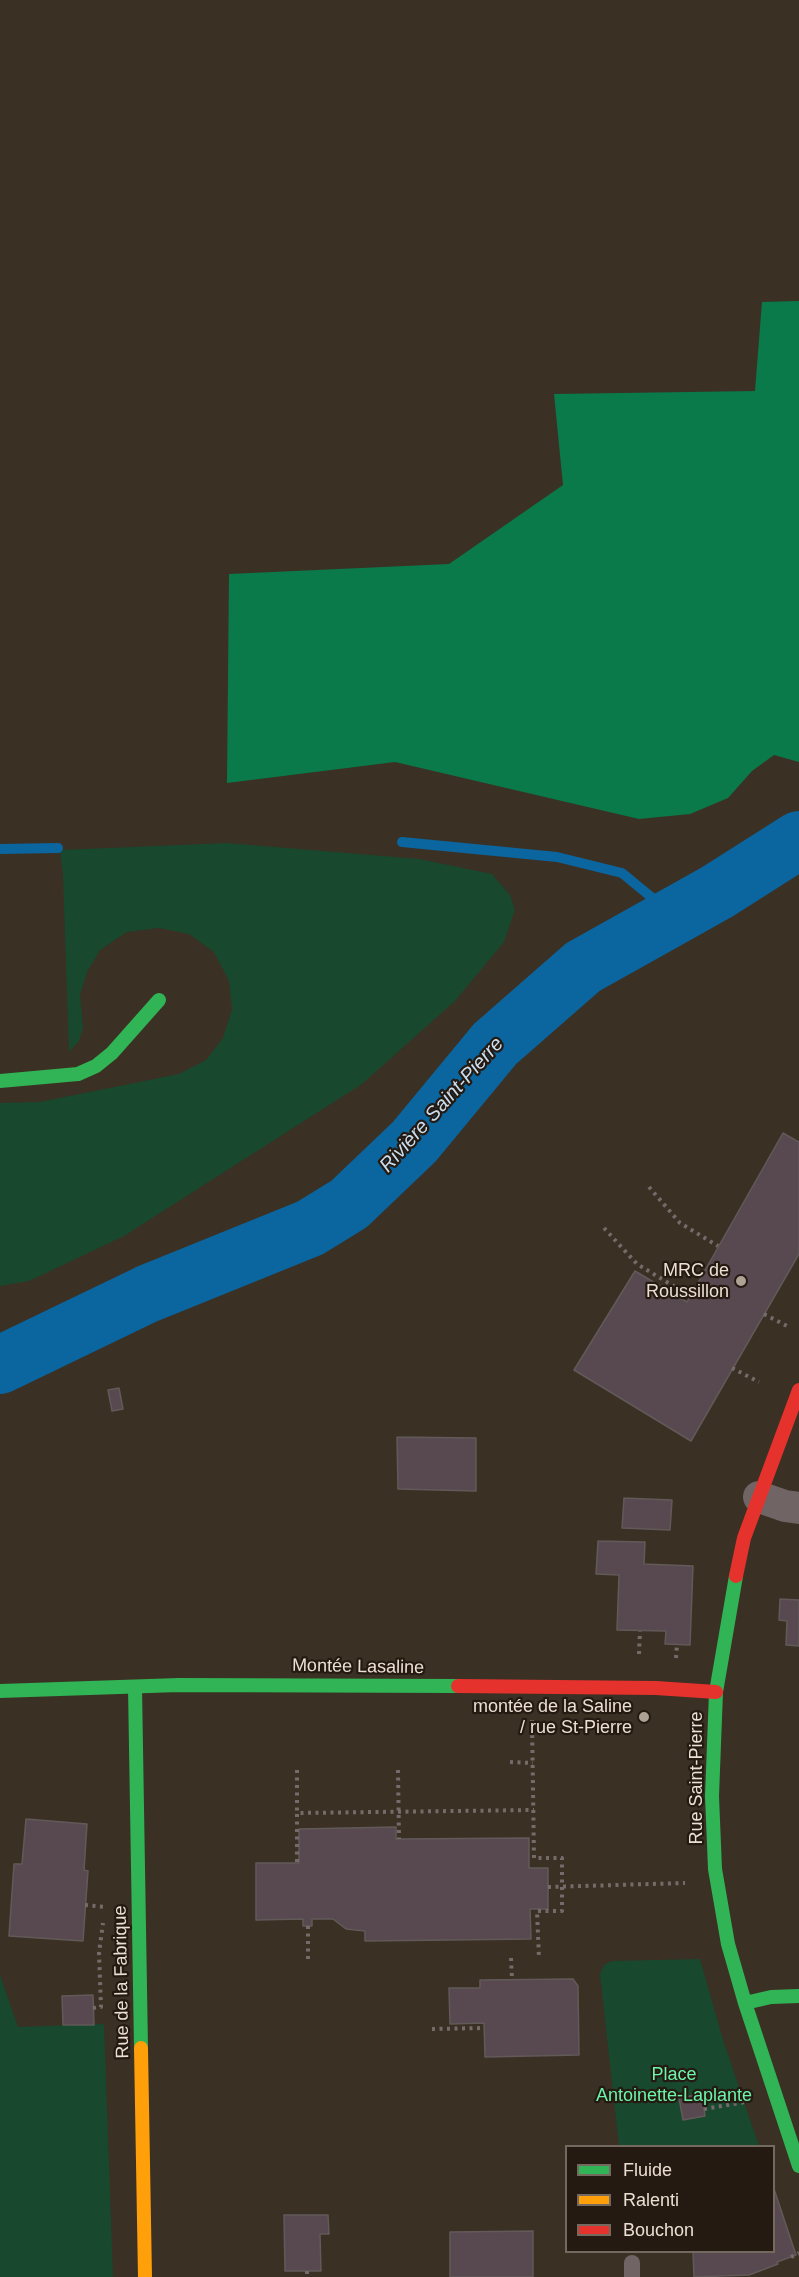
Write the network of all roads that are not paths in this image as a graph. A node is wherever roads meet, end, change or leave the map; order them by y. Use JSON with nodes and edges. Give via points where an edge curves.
{"nodes":[{"id":1,"x":159,"y":1000,"type":"dead end"},
{"id":2,"x":0,"y":1081,"type":"edge"},
{"id":3,"x":799,"y":1390,"type":"edge"},
{"id":4,"x":759,"y":1497,"type":"junction"},
{"id":5,"x":799,"y":1508,"type":"edge"},
{"id":6,"x":135,"y":1687,"type":"junction"},
{"id":7,"x":0,"y":1691,"type":"edge"},
{"id":8,"x":716,"y":1692,"type":"junction"},
{"id":9,"x":799,"y":1996,"type":"edge"},
{"id":10,"x":745,"y":2003,"type":"junction"},
{"id":11,"x":799,"y":2166,"type":"edge"},
{"id":12,"x":146,"y":2277,"type":"edge"}],
"edges":[{"from":1,"to":2,"type":"street","via":[[96,1066],[78,1074]]},
{"from":3,"to":4,"type":"street","name":"Rue Saint-Pierre"},
{"from":4,"to":5,"type":"street"},
{"from":4,"to":8,"type":"street","name":"Rue Saint-Pierre","via":[[744,1538]]},
{"from":6,"to":7,"type":"street","name":"Montée Lasaline"},
{"from":6,"to":8,"type":"street","name":"Montée Lasaline","via":[[299,1684]]},
{"from":6,"to":12,"type":"street","name":"Rue de la Fabrique"},
{"from":8,"to":10,"type":"street","name":"Rue Saint-Pierre","via":[[712,1768],[716,1869],[728,1944]]},
{"from":9,"to":10,"type":"street"},
{"from":10,"to":11,"type":"street","name":"Rue Saint-Pierre"}]}
